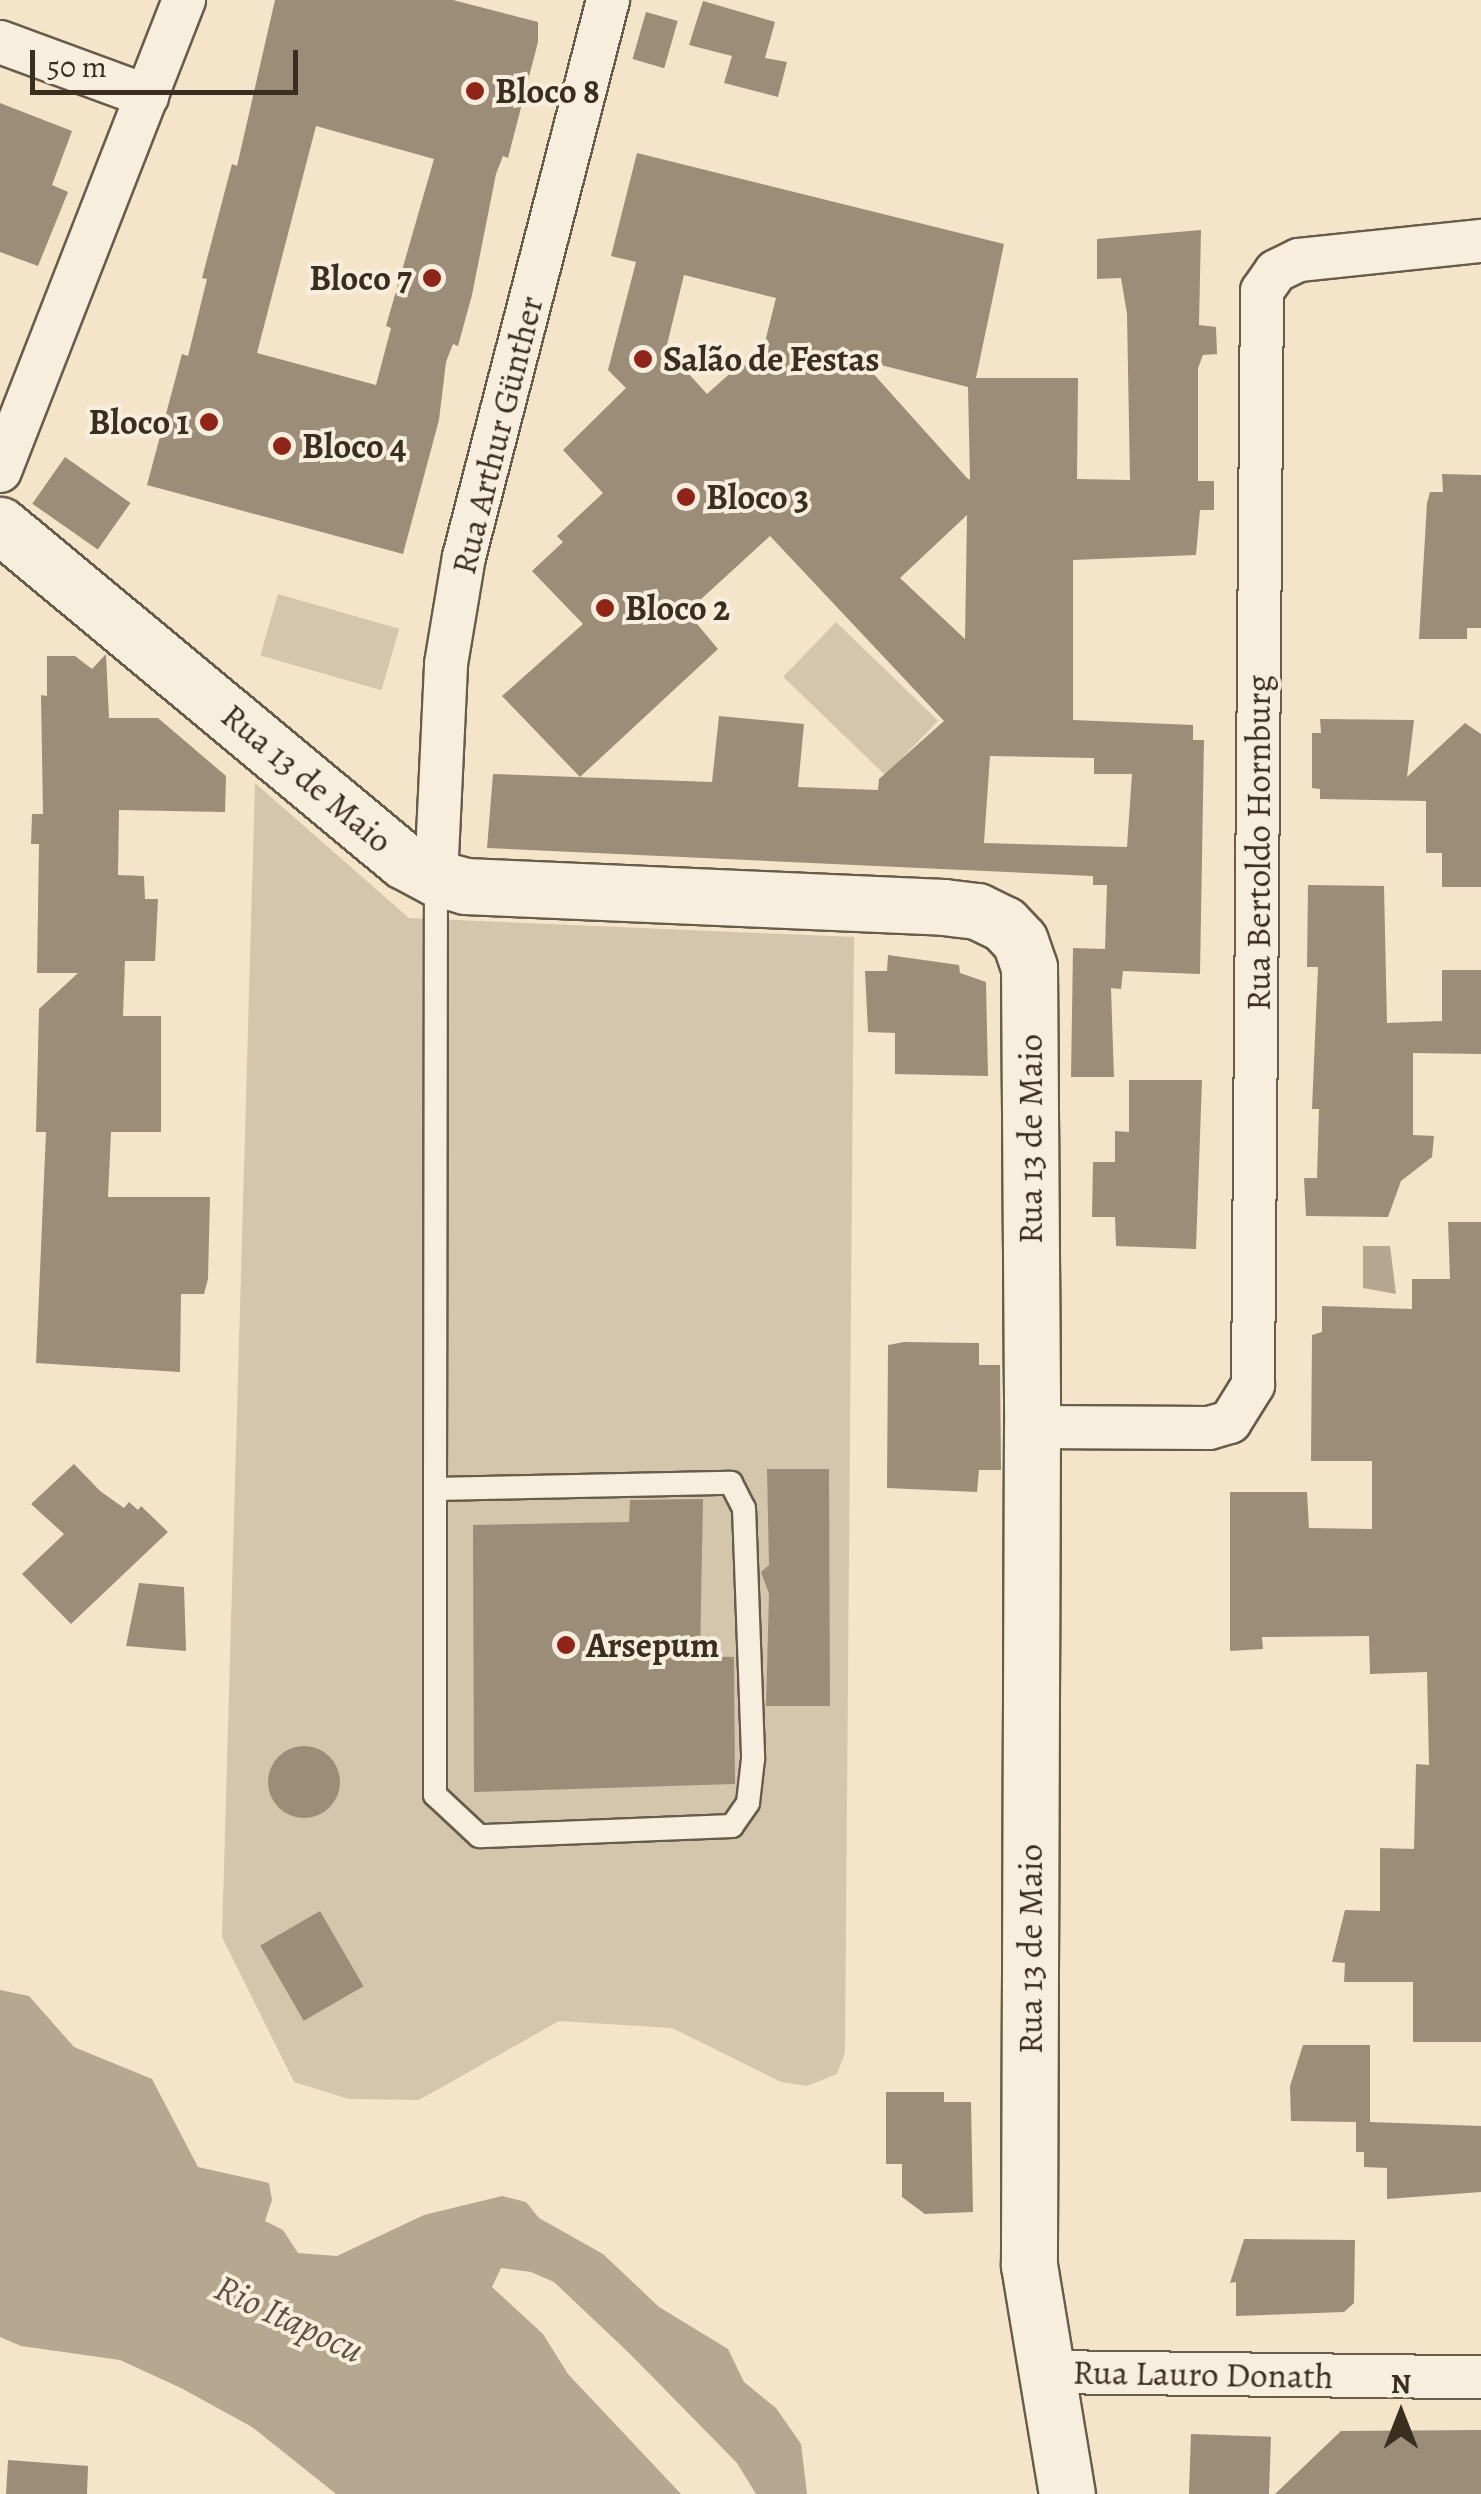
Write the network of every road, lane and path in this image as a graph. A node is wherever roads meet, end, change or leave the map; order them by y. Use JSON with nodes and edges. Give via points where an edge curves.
{"nodes":[{"id":1,"x":184,"y":0,"type":"edge"},
{"id":2,"x":608,"y":0,"type":"edge"},
{"id":3,"x":0,"y":42,"type":"edge"},
{"id":4,"x":147,"y":96,"type":"junction"},
{"id":5,"x":1481,"y":241,"type":"edge"},
{"id":6,"x":0,"y":470,"type":"edge"},
{"id":7,"x":0,"y":525,"type":"edge"},
{"id":8,"x":436,"y":878,"type":"junction"},
{"id":9,"x":1032,"y":1427,"type":"junction"},
{"id":10,"x":435,"y":1489,"type":"junction"},
{"id":11,"x":1045,"y":2372,"type":"junction"},
{"id":12,"x":1481,"y":2377,"type":"edge"},
{"id":13,"x":1067,"y":2494,"type":"edge"}],
"edges":[{"from":1,"to":4,"type":"street"},
{"from":2,"to":8,"type":"street","name":"Rua Arthur Günther","via":[[464,556],[446,664]]},
{"from":3,"to":4,"type":"street"},
{"from":4,"to":6,"type":"street"},
{"from":5,"to":9,"type":"street","name":"Rua Bertoldo Hornburg","via":[[1300,260],[1276,270],[1262,291],[1253,1385],[1230,1422],[1209,1428]]},
{"from":7,"to":8,"type":"main road","name":"Rua 13 de Maio","via":[[404,861]]},
{"from":8,"to":9,"type":"main road","name":"Rua 13 de Maio","via":[[465,886],[944,907],[1004,924],[1020,941],[1029,968]]},
{"from":8,"to":10,"type":"lane"},
{"from":9,"to":11,"type":"main road","name":"Rua 13 de Maio","via":[[1029,2265]]},
{"from":10,"to":10,"type":"lane","via":[[435,1796],[479,1836],[732,1826],[748,1803],[753,1760],[744,1508],[731,1483]]},
{"from":11,"to":12,"type":"street","name":"Rua Lauro Donath"},
{"from":11,"to":13,"type":"main road","name":"Rua 13 de Maio"}]}
